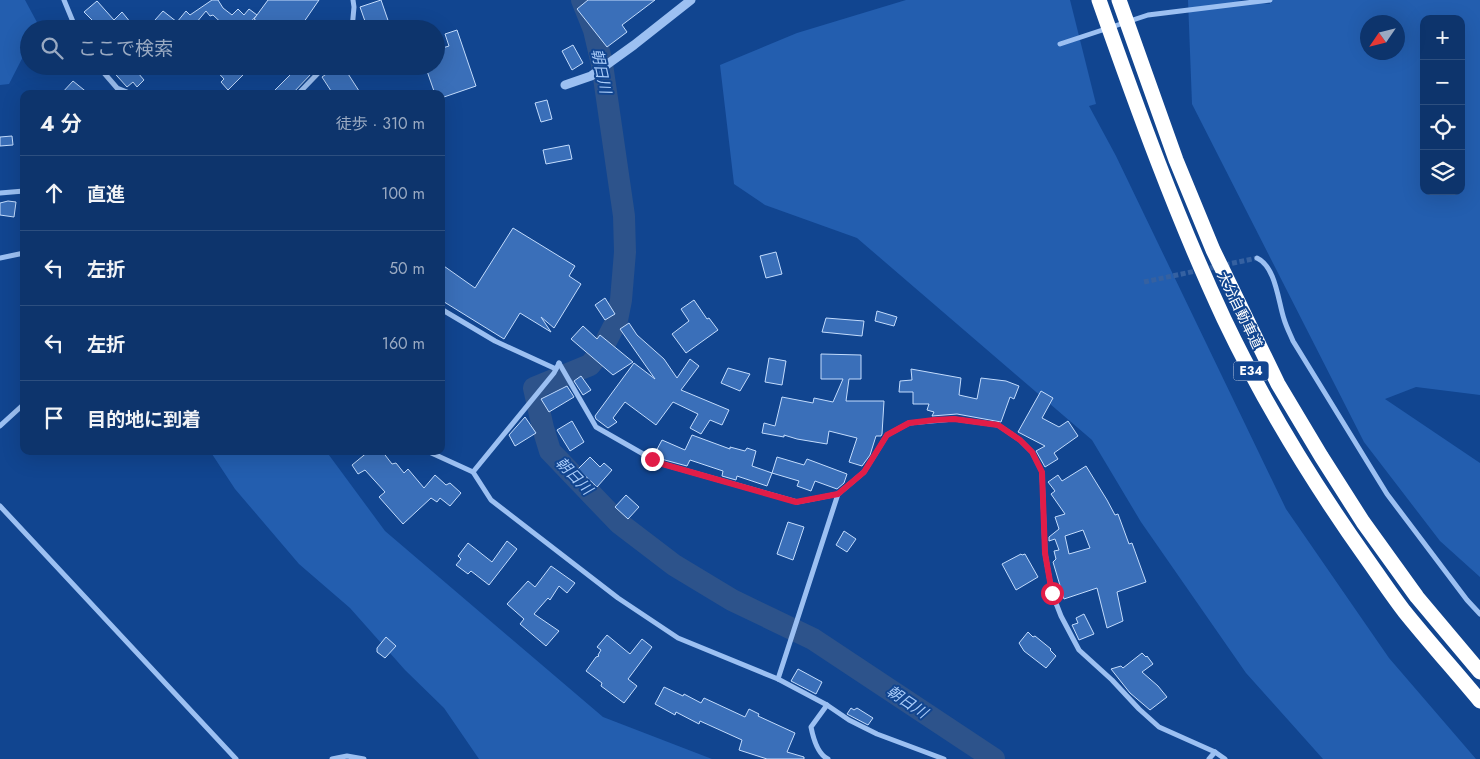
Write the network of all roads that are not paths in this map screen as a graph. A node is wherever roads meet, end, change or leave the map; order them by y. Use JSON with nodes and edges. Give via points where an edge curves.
{"nodes":[{"id":1,"x":64,"y":0,"type":"edge"},
{"id":2,"x":353,"y":0,"type":"edge"},
{"id":3,"x":691,"y":0,"type":"edge"},
{"id":4,"x":1099,"y":0,"type":"edge"},
{"id":5,"x":1119,"y":0,"type":"edge"},
{"id":6,"x":1270,"y":0,"type":"edge"},
{"id":7,"x":72,"y":20,"type":"edge"},
{"id":8,"x":353,"y":20,"type":"edge"},
{"id":9,"x":1060,"y":44,"type":"dead end"},
{"id":10,"x":106,"y":75,"type":"edge"},
{"id":11,"x":316,"y":75,"type":"edge"},
{"id":12,"x":566,"y":85,"type":"dead end"},
{"id":13,"x":122,"y":90,"type":"edge"},
{"id":14,"x":302,"y":90,"type":"edge"},
{"id":15,"x":20,"y":191,"type":"edge"},
{"id":16,"x":0,"y":193,"type":"edge"},
{"id":17,"x":20,"y":254,"type":"edge"},
{"id":18,"x":0,"y":258,"type":"edge"},
{"id":19,"x":1257,"y":258,"type":"dead end"},
{"id":20,"x":445,"y":312,"type":"edge"},
{"id":21,"x":556,"y":369,"type":"junction"},
{"id":22,"x":20,"y":408,"type":"edge"},
{"id":23,"x":0,"y":426,"type":"edge"},
{"id":24,"x":436,"y":455,"type":"edge"},
{"id":25,"x":473,"y":472,"type":"junction"},
{"id":26,"x":838,"y":494,"type":"junction"},
{"id":27,"x":0,"y":506,"type":"edge"},
{"id":28,"x":1480,"y":614,"type":"edge"},
{"id":29,"x":1480,"y":672,"type":"edge"},
{"id":30,"x":778,"y":679,"type":"junction"},
{"id":31,"x":1480,"y":701,"type":"edge"},
{"id":32,"x":827,"y":705,"type":"junction"},
{"id":33,"x":1215,"y":752,"type":"junction"},
{"id":34,"x":236,"y":759,"type":"edge"},
{"id":35,"x":332,"y":759,"type":"edge"},
{"id":36,"x":364,"y":759,"type":"edge"},
{"id":37,"x":828,"y":759,"type":"edge"},
{"id":38,"x":944,"y":759,"type":"edge"},
{"id":39,"x":1208,"y":759,"type":"edge"},
{"id":40,"x":1225,"y":759,"type":"edge"}],
"edges":[{"from":1,"to":7,"type":"street"},
{"from":2,"to":8,"type":"street"},
{"from":3,"to":12,"type":"street","via":[[591,76]]},
{"from":4,"to":31,"type":"highway","name":"大分自動車道","number":"E34","via":[[1196,257],[1263,393],[1348,532],[1404,610]]},
{"from":5,"to":29,"type":"highway","name":"大分自動車道","number":"E34","via":[[1176,160],[1213,250],[1278,384],[1363,522],[1417,597]]},
{"from":6,"to":9,"type":"street","via":[[1148,16]]},
{"from":10,"to":13,"type":"street"},
{"from":11,"to":14,"type":"street"},
{"from":15,"to":16,"type":"street"},
{"from":17,"to":18,"type":"street"},
{"from":19,"to":28,"type":"street","via":[[1273,277],[1293,341],[1382,486]]},
{"from":20,"to":21,"type":"street","via":[[495,341]]},
{"from":21,"to":25,"type":"street"},
{"from":21,"to":26,"type":"street","via":[[559,363],[596,427],[659,463],[796,502]]},
{"from":22,"to":23,"type":"street"},
{"from":24,"to":25,"type":"street"},
{"from":25,"to":30,"type":"street","via":[[491,500],[618,598],[678,638]]},
{"from":26,"to":30,"type":"street"},
{"from":26,"to":33,"type":"street","via":[[864,472],[887,435],[909,423],[954,419],[981,422],[998,425],[1020,440],[1032,452],[1042,472],[1045,553],[1052,593],[1079,650],[1159,727]]},
{"from":27,"to":34,"type":"street"},
{"from":30,"to":32,"type":"street"},
{"from":32,"to":37,"type":"street","via":[[811,727],[814,739]]},
{"from":32,"to":38,"type":"street","via":[[877,734]]},
{"from":33,"to":39,"type":"street"},
{"from":33,"to":40,"type":"street"},
{"from":35,"to":36,"type":"street","via":[[347,756]]}]}
